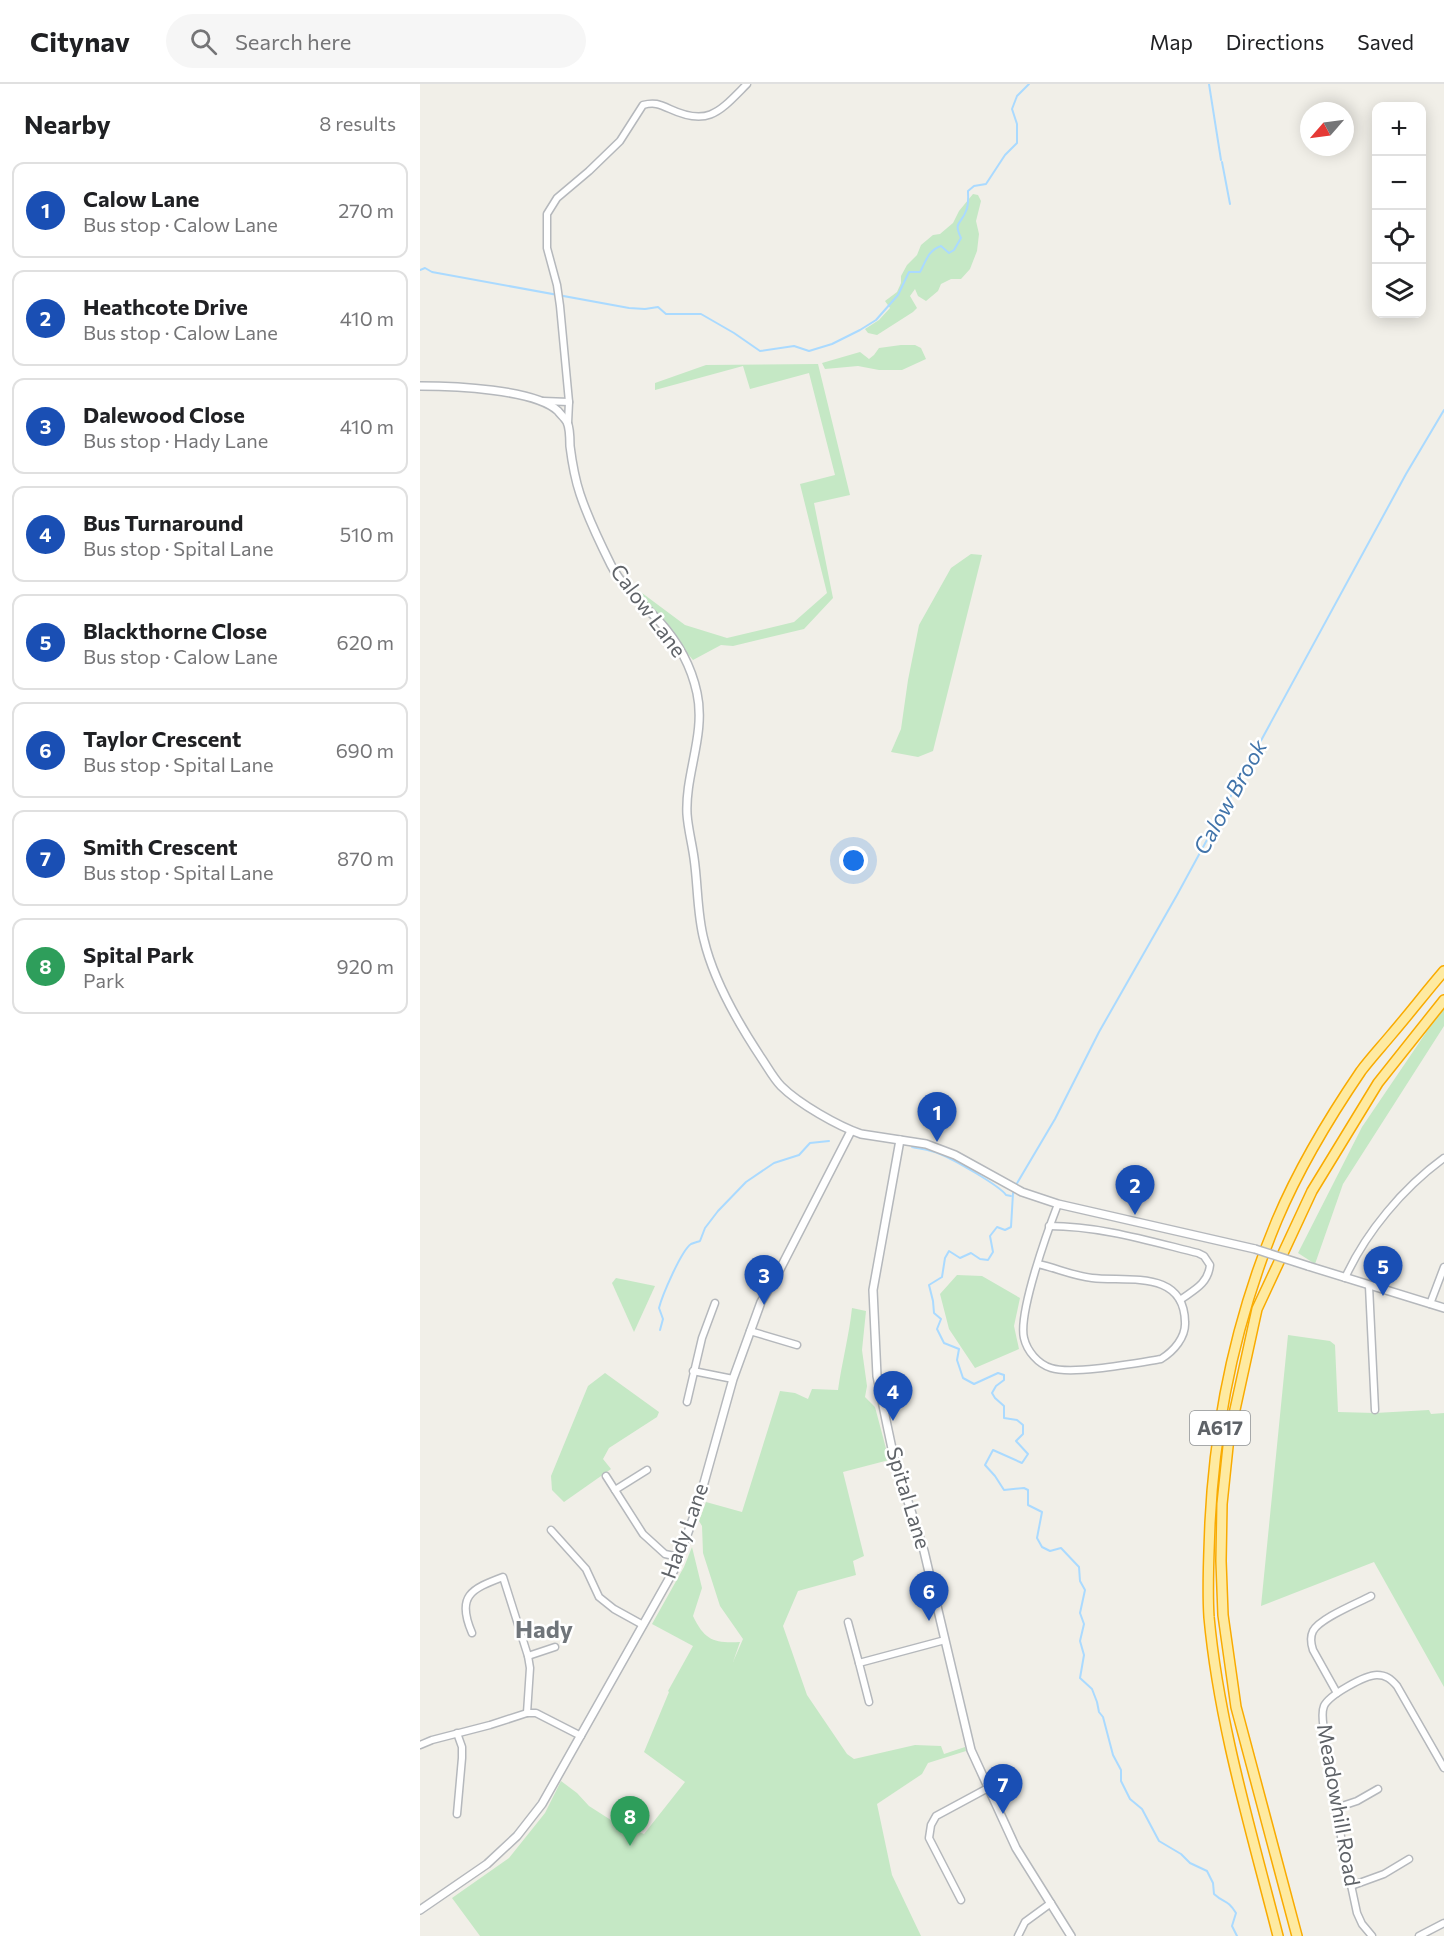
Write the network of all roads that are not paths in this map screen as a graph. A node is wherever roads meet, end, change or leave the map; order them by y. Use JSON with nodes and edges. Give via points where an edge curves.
{"nodes":[{"id":1,"x":747,"y":84,"type":"edge"},
{"id":2,"x":420,"y":386,"type":"edge"},
{"id":3,"x":543,"y":401,"type":"junction"},
{"id":4,"x":569,"y":402,"type":"junction"},
{"id":5,"x":568,"y":423,"type":"junction"},
{"id":6,"x":1444,"y":971,"type":"edge"},
{"id":7,"x":1444,"y":1000,"type":"edge"},
{"id":8,"x":851,"y":1131,"type":"junction"},
{"id":9,"x":900,"y":1140,"type":"junction"},
{"id":10,"x":1444,"y":1158,"type":"edge"},
{"id":11,"x":1059,"y":1204,"type":"junction"},
{"id":12,"x":1049,"y":1226,"type":"junction"},
{"id":13,"x":1038,"y":1263,"type":"junction"},
{"id":14,"x":1444,"y":1267,"type":"edge"},
{"id":15,"x":1345,"y":1278,"type":"junction"},
{"id":16,"x":1369,"y":1286,"type":"junction"},
{"id":17,"x":1180,"y":1299,"type":"junction"},
{"id":18,"x":715,"y":1303,"type":"dead end"},
{"id":19,"x":1430,"y":1304,"type":"junction"},
{"id":20,"x":1444,"y":1308,"type":"edge"},
{"id":21,"x":750,"y":1331,"type":"junction"},
{"id":22,"x":797,"y":1345,"type":"dead end"},
{"id":23,"x":693,"y":1371,"type":"junction"},
{"id":24,"x":733,"y":1379,"type":"junction"},
{"id":25,"x":687,"y":1402,"type":"dead end"},
{"id":26,"x":1375,"y":1410,"type":"dead end"},
{"id":27,"x":647,"y":1470,"type":"dead end"},
{"id":28,"x":606,"y":1476,"type":"dead end"},
{"id":29,"x":615,"y":1490,"type":"junction"},
{"id":30,"x":551,"y":1530,"type":"dead end"},
{"id":31,"x":679,"y":1557,"type":"junction"},
{"id":32,"x":1371,"y":1596,"type":"dead end"},
{"id":33,"x":1360,"y":1602,"type":"junction"},
{"id":34,"x":1364,"y":1609,"type":"dead end"},
{"id":35,"x":848,"y":1622,"type":"dead end"},
{"id":36,"x":643,"y":1625,"type":"junction"},
{"id":37,"x":472,"y":1633,"type":"dead end"},
{"id":38,"x":945,"y":1640,"type":"junction"},
{"id":39,"x":555,"y":1647,"type":"dead end"},
{"id":40,"x":528,"y":1656,"type":"junction"},
{"id":41,"x":859,"y":1663,"type":"junction"},
{"id":42,"x":1337,"y":1693,"type":"junction"},
{"id":43,"x":869,"y":1702,"type":"dead end"},
{"id":44,"x":527,"y":1713,"type":"junction"},
{"id":45,"x":457,"y":1733,"type":"junction"},
{"id":46,"x":581,"y":1736,"type":"junction"},
{"id":47,"x":420,"y":1746,"type":"edge"},
{"id":48,"x":1444,"y":1768,"type":"edge"},
{"id":49,"x":1365,"y":1786,"type":"dead end"},
{"id":50,"x":988,"y":1788,"type":"junction"},
{"id":51,"x":1378,"y":1789,"type":"dead end"},
{"id":52,"x":1370,"y":1794,"type":"junction"},
{"id":53,"x":1336,"y":1808,"type":"junction"},
{"id":54,"x":457,"y":1814,"type":"dead end"},
{"id":55,"x":1400,"y":1855,"type":"dead end"},
{"id":56,"x":1351,"y":1886,"type":"junction"},
{"id":57,"x":961,"y":1900,"type":"dead end"},
{"id":58,"x":1051,"y":1904,"type":"junction"},
{"id":59,"x":420,"y":1910,"type":"edge"},
{"id":60,"x":1444,"y":1923,"type":"edge"},
{"id":61,"x":1018,"y":1936,"type":"edge"},
{"id":62,"x":1071,"y":1936,"type":"edge"},
{"id":63,"x":1278,"y":1936,"type":"edge"},
{"id":64,"x":1297,"y":1936,"type":"edge"},
{"id":65,"x":1372,"y":1936,"type":"edge"},
{"id":66,"x":1419,"y":1936,"type":"edge"}],
"edges":[{"from":1,"to":4,"type":"street","via":[[709,117],[683,115],[654,102],[643,105],[620,141],[557,198],[547,214],[547,248],[557,285]]},
{"from":2,"to":3,"type":"street","via":[[455,386]]},
{"from":3,"to":4,"type":"street"},
{"from":3,"to":5,"type":"street"},
{"from":4,"to":5,"type":"street"},
{"from":5,"to":8,"type":"street","name":"Calow Lane","via":[[580,495],[612,567],[679,645],[698,695],[697,740],[687,813],[699,919],[711,962],[737,1019],[781,1086]]},
{"from":6,"to":63,"type":"highway","number":"A617","via":[[1363,1069],[1293,1188],[1249,1300],[1221,1418],[1213,1479],[1209,1614],[1232,1754]]},
{"from":7,"to":64,"type":"highway","number":"A617","via":[[1378,1083],[1312,1191],[1257,1309],[1229,1437],[1222,1504],[1223,1615],[1236,1707]]},
{"from":8,"to":9,"type":"street","name":"Calow Lane"},
{"from":8,"to":21,"type":"street","name":"Hady Lane","via":[[761,1302]]},
{"from":9,"to":11,"type":"street","name":"Calow Lane","via":[[955,1155],[1022,1192]]},
{"from":9,"to":38,"type":"street","name":"Spital Lane","via":[[873,1290],[878,1376],[894,1458],[924,1551]]},
{"from":10,"to":15,"type":"street","via":[[1378,1223]]},
{"from":11,"to":12,"type":"street"},
{"from":11,"to":15,"type":"street","name":"Calow Lane","bridge":true,"via":[[1256,1249]]},
{"from":12,"to":13,"type":"street"},
{"from":12,"to":17,"type":"street","via":[[1077,1226],[1204,1256],[1210,1265],[1207,1279]]},
{"from":13,"to":17,"type":"street","via":[[1090,1278],[1161,1282]]},
{"from":13,"to":17,"type":"street","via":[[1023,1323],[1024,1339],[1030,1352],[1054,1369],[1088,1369],[1161,1359],[1177,1345],[1186,1329]]},
{"from":14,"to":19,"type":"street"},
{"from":15,"to":16,"type":"street","name":"Calow Lane"},
{"from":16,"to":19,"type":"street","name":"Calow Lane"},
{"from":16,"to":26,"type":"street"},
{"from":18,"to":23,"type":"street"},
{"from":19,"to":20,"type":"street","name":"Calow Lane"},
{"from":21,"to":22,"type":"street"},
{"from":21,"to":24,"type":"street","name":"Hady Lane"},
{"from":23,"to":24,"type":"street"},
{"from":23,"to":25,"type":"street"},
{"from":24,"to":31,"type":"street","name":"Hady Lane"},
{"from":27,"to":29,"type":"street"},
{"from":28,"to":29,"type":"street"},
{"from":29,"to":31,"type":"street","via":[[643,1534],[665,1554]]},
{"from":30,"to":36,"type":"street","via":[[586,1569],[599,1597]]},
{"from":31,"to":36,"type":"street","name":"Hady Lane"},
{"from":32,"to":33,"type":"street"},
{"from":33,"to":34,"type":"street"},
{"from":33,"to":42,"type":"street","via":[[1319,1625],[1312,1637],[1313,1650]]},
{"from":35,"to":41,"type":"street"},
{"from":36,"to":46,"type":"street","name":"Hady Lane"},
{"from":37,"to":40,"type":"street","via":[[466,1620],[468,1597],[473,1590],[503,1577]]},
{"from":38,"to":41,"type":"street"},
{"from":38,"to":50,"type":"street","name":"Spital Lane","via":[[970,1746]]},
{"from":39,"to":40,"type":"street"},
{"from":40,"to":44,"type":"street"},
{"from":41,"to":43,"type":"street"},
{"from":42,"to":48,"type":"street","name":"Meadowhill Road","via":[[1368,1677],[1392,1679]]},
{"from":42,"to":53,"type":"street","name":"Meadowhill Road","via":[[1322,1712]]},
{"from":44,"to":45,"type":"street"},
{"from":44,"to":46,"type":"street","via":[[536,1713]]},
{"from":45,"to":47,"type":"street"},
{"from":45,"to":54,"type":"street","via":[[462,1747]]},
{"from":46,"to":59,"type":"street","name":"Hady Lane","via":[[542,1804],[517,1836],[487,1864]]},
{"from":49,"to":52,"type":"street"},
{"from":50,"to":57,"type":"street","via":[[936,1816],[931,1825],[929,1838]]},
{"from":50,"to":58,"type":"street","name":"Spital Lane","via":[[1016,1848]]},
{"from":51,"to":52,"type":"street"},
{"from":52,"to":53,"type":"street"},
{"from":53,"to":56,"type":"street","name":"Meadowhill Road"},
{"from":55,"to":56,"type":"street","via":[[1407,1861]]},
{"from":56,"to":65,"type":"street","name":"Meadowhill Road","via":[[1357,1913]]},
{"from":58,"to":61,"type":"street","via":[[1025,1922]]},
{"from":58,"to":62,"type":"street","name":"Spital Lane"},
{"from":60,"to":66,"type":"street"}]}
